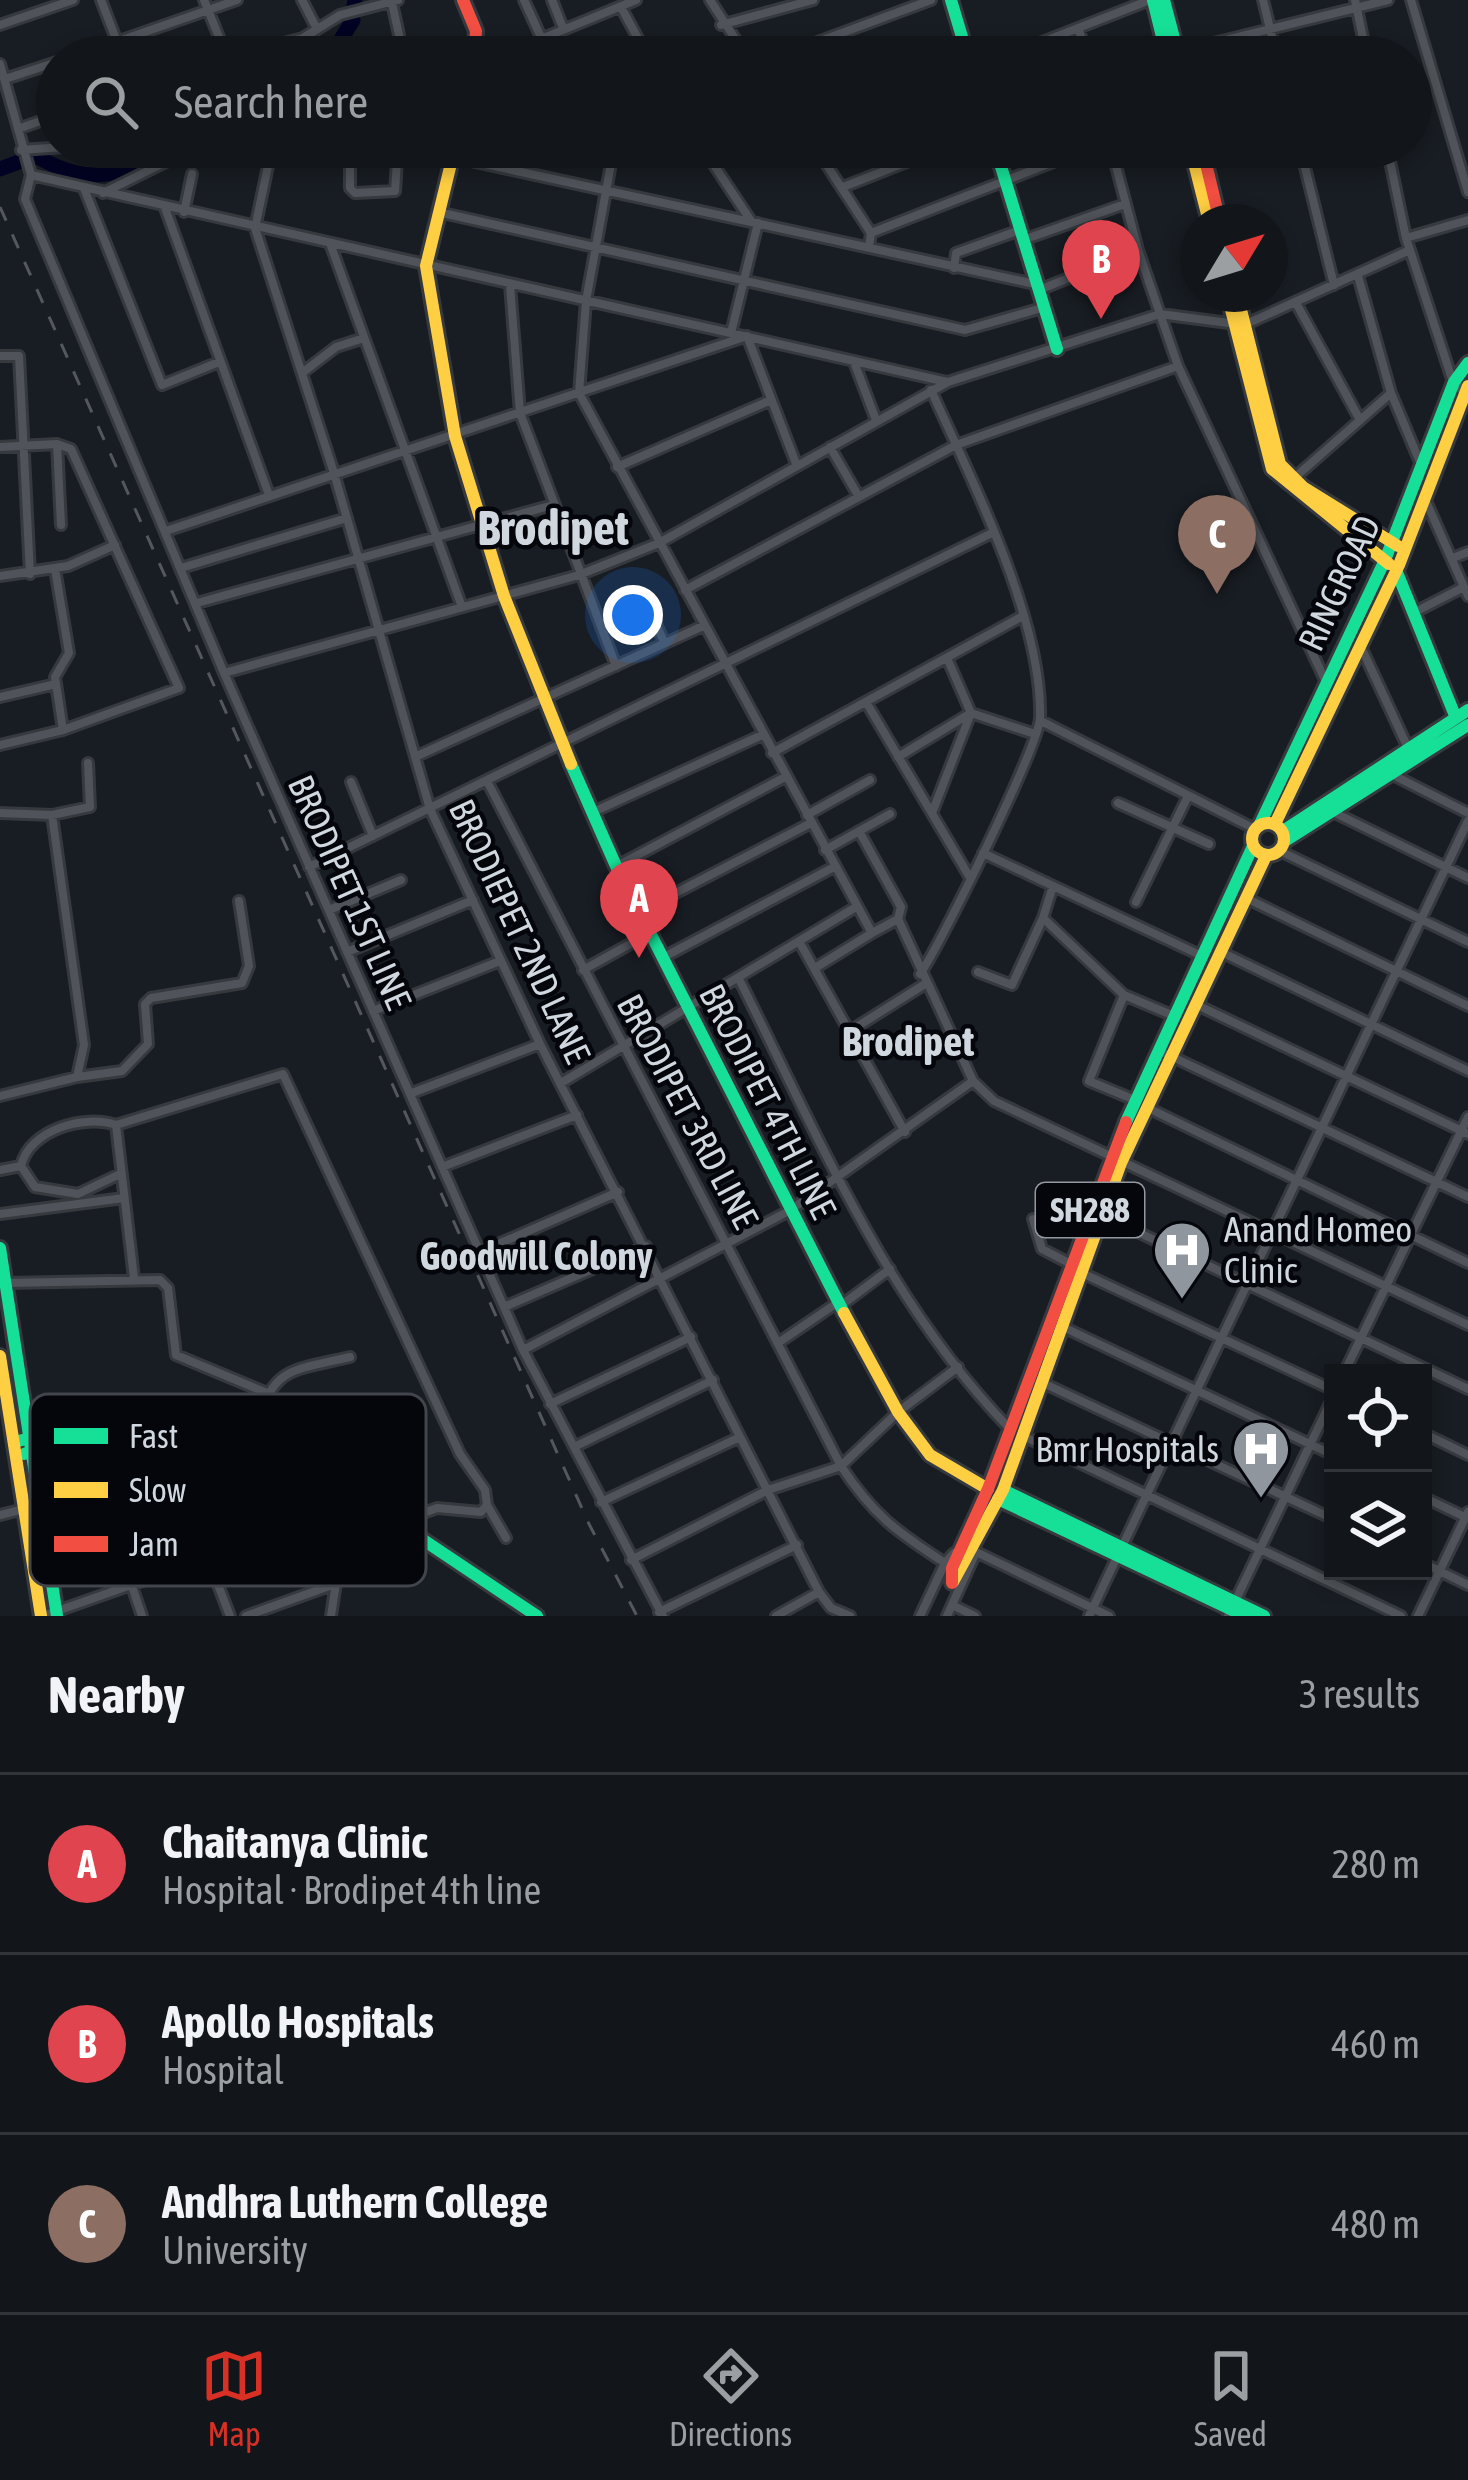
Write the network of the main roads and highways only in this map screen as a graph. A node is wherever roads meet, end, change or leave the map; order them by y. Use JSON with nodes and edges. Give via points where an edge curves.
{"nodes":[{"id":1,"x":463,"y":0,"type":"edge"},
{"id":2,"x":951,"y":0,"type":"edge"},
{"id":3,"x":1151,"y":0,"type":"edge"},
{"id":4,"x":1164,"y":0,"type":"edge"},
{"id":5,"x":476,"y":36,"type":"edge"},
{"id":6,"x":962,"y":36,"type":"edge"},
{"id":7,"x":1166,"y":36,"type":"edge"},
{"id":8,"x":1171,"y":36,"type":"edge"},
{"id":9,"x":450,"y":168,"type":"edge"},
{"id":10,"x":1001,"y":168,"type":"edge"},
{"id":11,"x":1195,"y":168,"type":"edge"},
{"id":12,"x":1207,"y":168,"type":"edge"},
{"id":13,"x":1204,"y":204,"type":"edge"},
{"id":14,"x":1216,"y":204,"type":"edge"},
{"id":15,"x":1234,"y":312,"type":"edge"},
{"id":16,"x":1239,"y":312,"type":"edge"},
{"id":17,"x":1240,"y":326,"type":"junction"},
{"id":18,"x":1057,"y":349,"type":"road end"},
{"id":19,"x":1468,"y":363,"type":"edge"},
{"id":20,"x":1462,"y":387,"type":"edge"},
{"id":21,"x":1398,"y":546,"type":"junction"},
{"id":22,"x":1385,"y":560,"type":"junction"},
{"id":23,"x":1396,"y":570,"type":"junction"},
{"id":24,"x":1464,"y":718,"type":"edge"},
{"id":25,"x":1412,"y":754,"type":"junction"},
{"id":26,"x":1257,"y":828,"type":"junction"},
{"id":27,"x":1281,"y":837,"type":"junction"},
{"id":28,"x":1253,"y":846,"type":"junction"},
{"id":29,"x":1266,"y":856,"type":"junction"},
{"id":30,"x":1164,"y":1053,"type":"junction"},
{"id":31,"x":1116,"y":1160,"type":"junction"},
{"id":32,"x":0,"y":1248,"type":"edge"},
{"id":33,"x":1076,"y":1269,"type":"junction"},
{"id":34,"x":0,"y":1356,"type":"edge"},
{"id":35,"x":9,"y":1398,"type":"edge"},
{"id":36,"x":1016,"y":1432,"type":"junction"},
{"id":37,"x":30,"y":1445,"type":"edge"},
{"id":38,"x":30,"y":1445,"type":"edge"},
{"id":39,"x":22,"y":1447,"type":"junction"},
{"id":40,"x":30,"y":1478,"type":"edge"},
{"id":41,"x":996,"y":1493,"type":"junction"},
{"id":42,"x":30,"y":1534,"type":"edge"},
{"id":43,"x":426,"y":1541,"type":"edge"},
{"id":44,"x":952,"y":1583,"type":"dead end"},
{"id":45,"x":1231,"y":1609,"type":"edge"},
{"id":46,"x":535,"y":1616,"type":"edge"},
{"id":47,"x":1245,"y":1616,"type":"edge"},
{"id":48,"x":1264,"y":1616,"type":"edge"}],
"edges":[{"from":1,"to":5,"type":"main road"},
{"from":2,"to":6,"type":"main road"},
{"from":3,"to":7,"type":"main road"},
{"from":4,"to":8,"type":"main road"},
{"from":9,"to":41,"type":"main road","name":"BRODIPET 4TH LINE","via":[[426,266],[455,436],[504,596],[562,744],[789,1211],[898,1412],[930,1455]]},
{"from":10,"to":18,"type":"main road"},
{"from":11,"to":13,"type":"main road"},
{"from":12,"to":14,"type":"main road"},
{"from":15,"to":17,"type":"main road"},
{"from":16,"to":17,"type":"main road"},
{"from":17,"to":21,"type":"main road","via":[[1276,458],[1293,478]]},
{"from":17,"to":22,"type":"main road","via":[[1272,469]]},
{"from":19,"to":20,"type":"main road","name":"RINGROAD"},
{"from":20,"to":21,"type":"main road","name":"RINGROAD","via":[[1424,498]]},
{"from":20,"to":21,"type":"main road","name":"RINGROAD","via":[[1422,467]]},
{"from":21,"to":22,"type":"main road","name":"RINGROAD"},
{"from":21,"to":23,"type":"main road","name":"RINGROAD"},
{"from":22,"to":23,"type":"main road"},
{"from":22,"to":26,"type":"main road","name":"RINGROAD"},
{"from":23,"to":24,"type":"main road"},
{"from":23,"to":27,"type":"main road","name":"RINGROAD"},
{"from":24,"to":25,"type":"main road"},
{"from":25,"to":27,"type":"main road"},
{"from":25,"to":27,"type":"main road","via":[[1335,813]]},
{"from":26,"to":27,"type":"main road"},
{"from":26,"to":28,"type":"main road","number":"SH288"},
{"from":27,"to":29,"type":"main road"},
{"from":28,"to":29,"type":"main road"},
{"from":28,"to":30,"type":"main road","number":"SH288"},
{"from":29,"to":30,"type":"main road","number":"SH288"},
{"from":30,"to":31,"type":"main road","number":"SH288"},
{"from":31,"to":33,"type":"main road","number":"SH288"},
{"from":31,"to":33,"type":"main road","number":"SH288","via":[[1104,1216]]},
{"from":32,"to":35,"type":"main road"},
{"from":33,"to":36,"type":"main road","number":"SH288"},
{"from":33,"to":36,"type":"main road","number":"SH288","via":[[1043,1383]]},
{"from":34,"to":35,"type":"main road"},
{"from":35,"to":39,"type":"main road"},
{"from":36,"to":41,"type":"main road","number":"SH288"},
{"from":37,"to":39,"type":"main road"},
{"from":38,"to":39,"type":"main road"},
{"from":39,"to":40,"type":"main road"},
{"from":39,"to":42,"type":"main road"},
{"from":41,"to":44,"type":"main road","number":"SH288"},
{"from":41,"to":45,"type":"main road","name":"BRODIPET 4TH LINE"},
{"from":43,"to":46,"type":"main road"},
{"from":45,"to":47,"type":"main road"},
{"from":45,"to":48,"type":"main road"}]}
